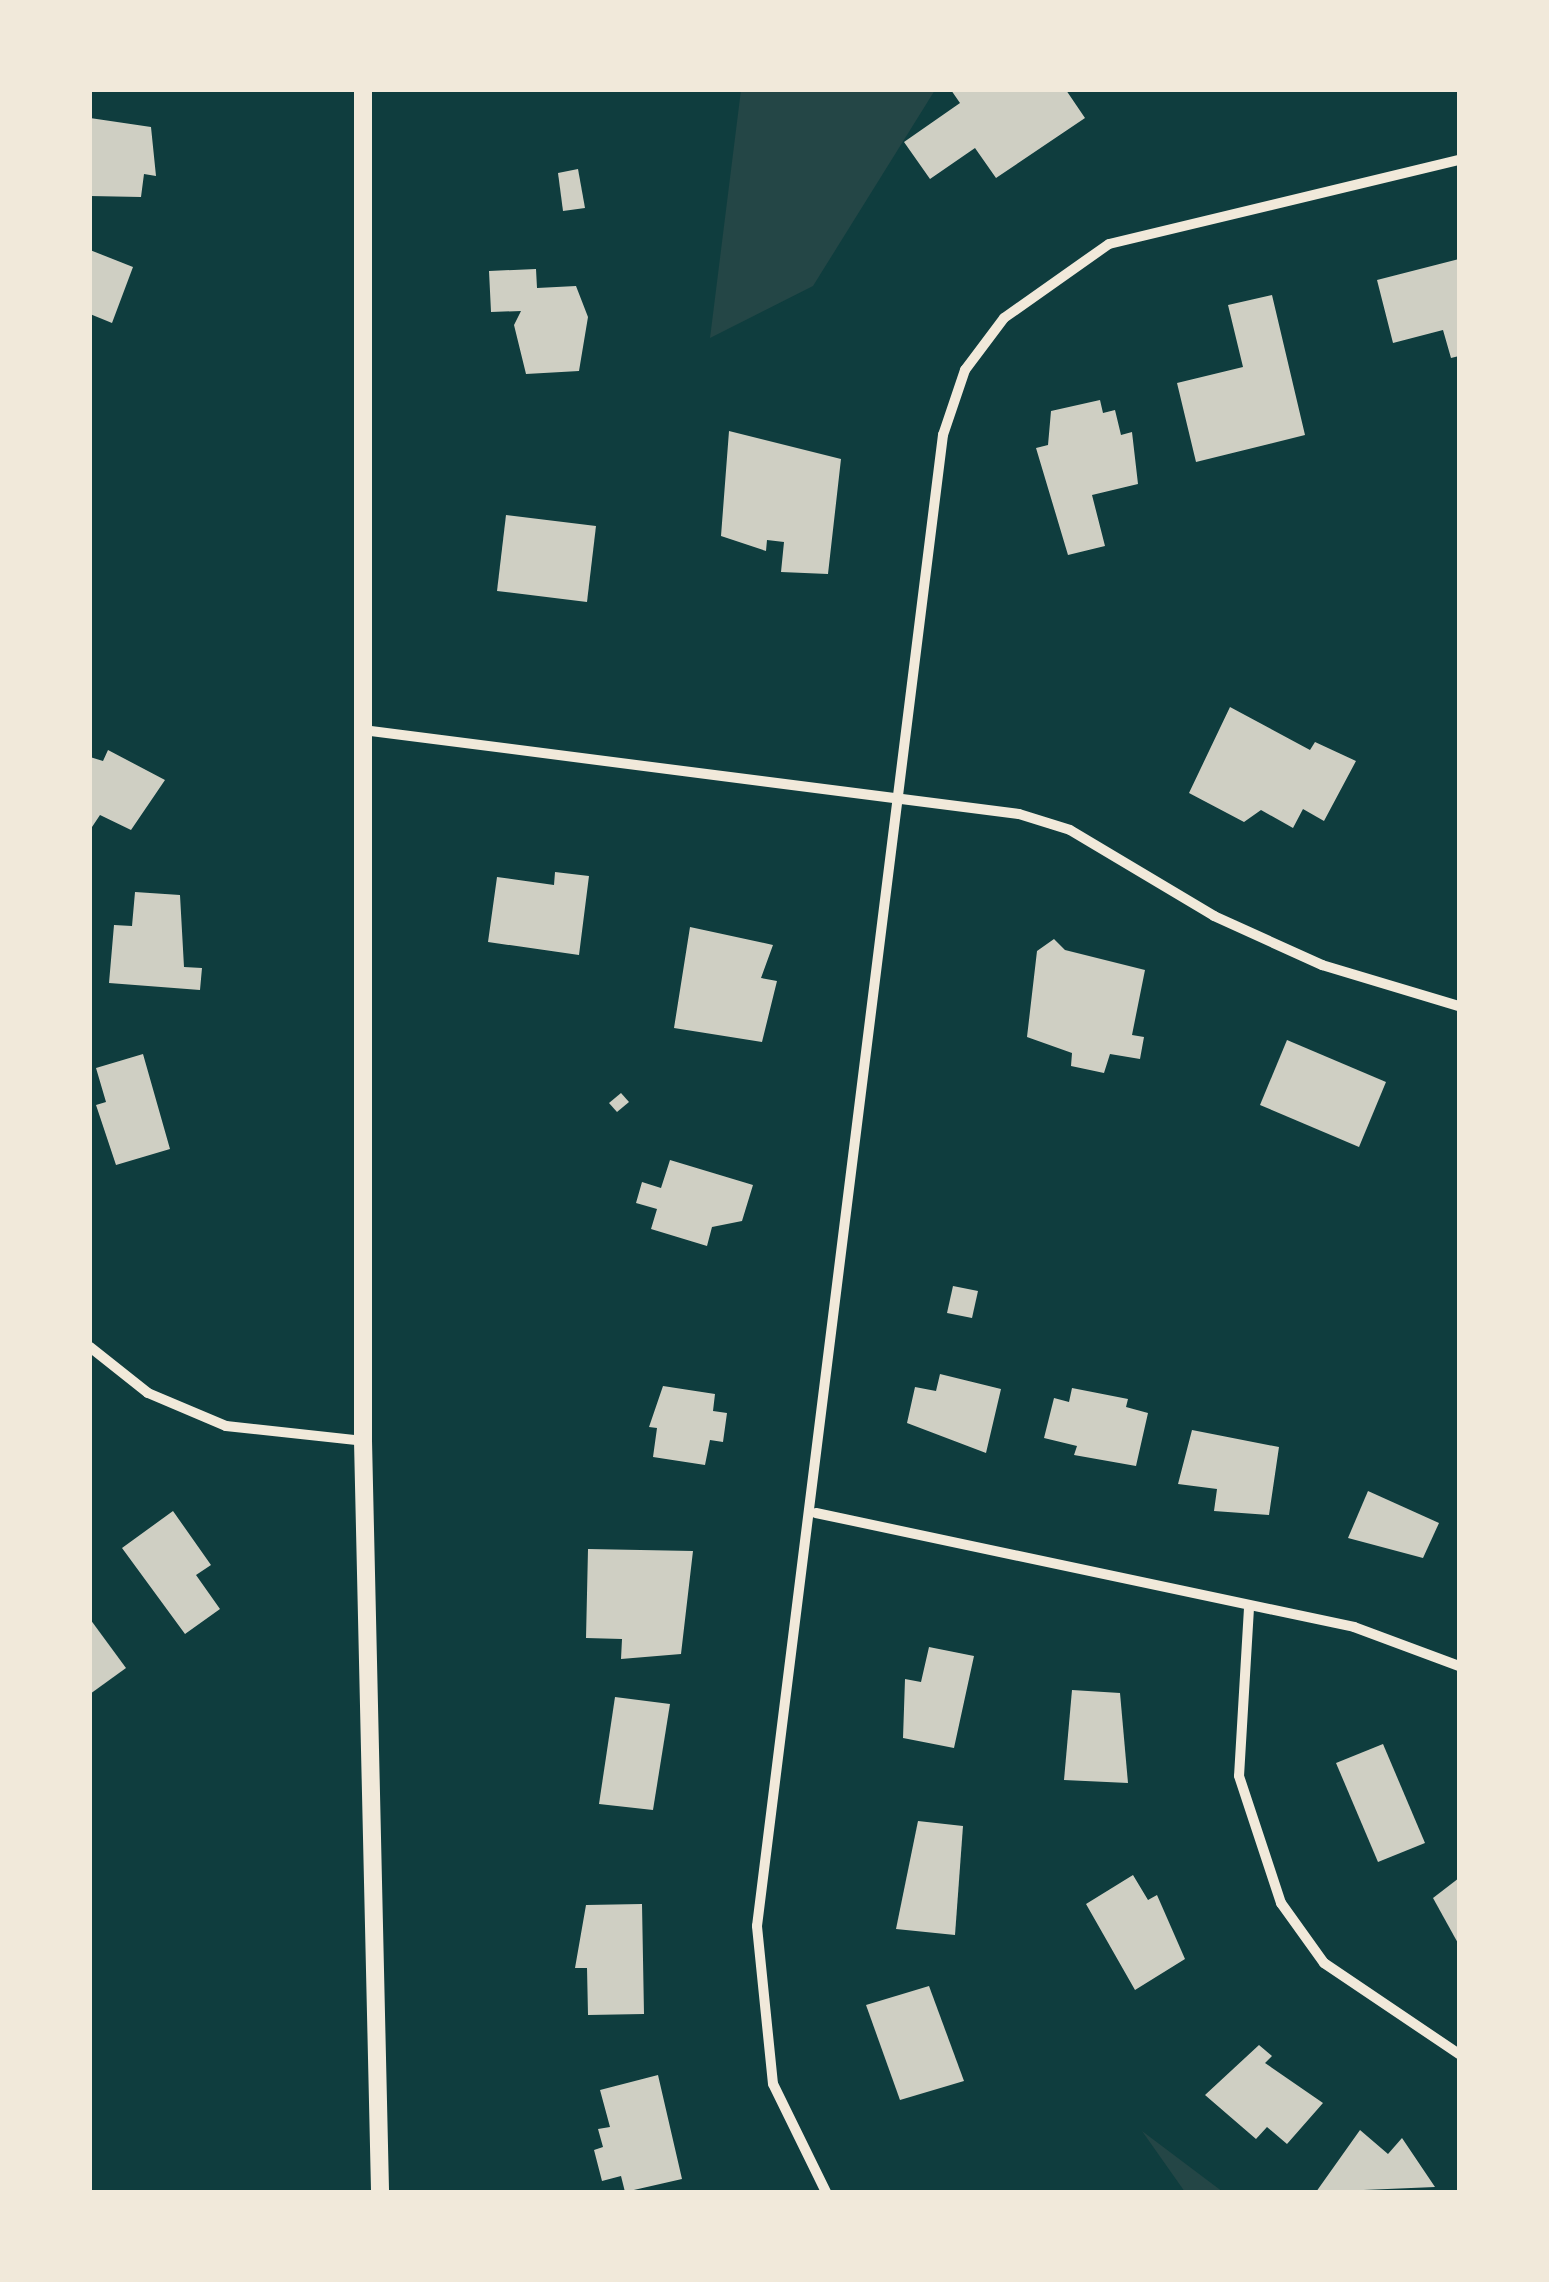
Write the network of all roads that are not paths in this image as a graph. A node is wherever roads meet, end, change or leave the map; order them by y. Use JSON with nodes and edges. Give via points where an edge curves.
{"nodes":[{"id":1,"x":363,"y":90,"type":"edge"},
{"id":2,"x":1459,"y":160,"type":"edge"},
{"id":3,"x":362,"y":730,"type":"junction"},
{"id":4,"x":900,"y":798,"type":"junction"},
{"id":5,"x":1459,"y":1006,"type":"edge"},
{"id":6,"x":90,"y":1348,"type":"edge"},
{"id":7,"x":363,"y":1441,"type":"junction"},
{"id":8,"x":816,"y":1513,"type":"junction"},
{"id":9,"x":1249,"y":1608,"type":"junction"},
{"id":10,"x":1459,"y":1666,"type":"edge"},
{"id":11,"x":1459,"y":2054,"type":"edge"},
{"id":12,"x":380,"y":2192,"type":"edge"},
{"id":13,"x":826,"y":2192,"type":"edge"}],
"edges":[{"from":1,"to":3,"type":"street"},
{"from":2,"to":4,"type":"street","via":[[1109,244],[1004,318],[965,370],[942,435]]},
{"from":3,"to":4,"type":"street"},
{"from":3,"to":7,"type":"street"},
{"from":4,"to":5,"type":"street","via":[[1070,830],[1248,931]]},
{"from":4,"to":8,"type":"street"},
{"from":6,"to":7,"type":"street","via":[[148,1393],[226,1426]]},
{"from":7,"to":12,"type":"street"},
{"from":8,"to":9,"type":"street"},
{"from":8,"to":13,"type":"street","via":[[757,1926],[772,2084]]},
{"from":9,"to":10,"type":"street","via":[[1354,1627]]},
{"from":9,"to":11,"type":"street","via":[[1240,1776],[1281,1904],[1324,1963]]}]}
